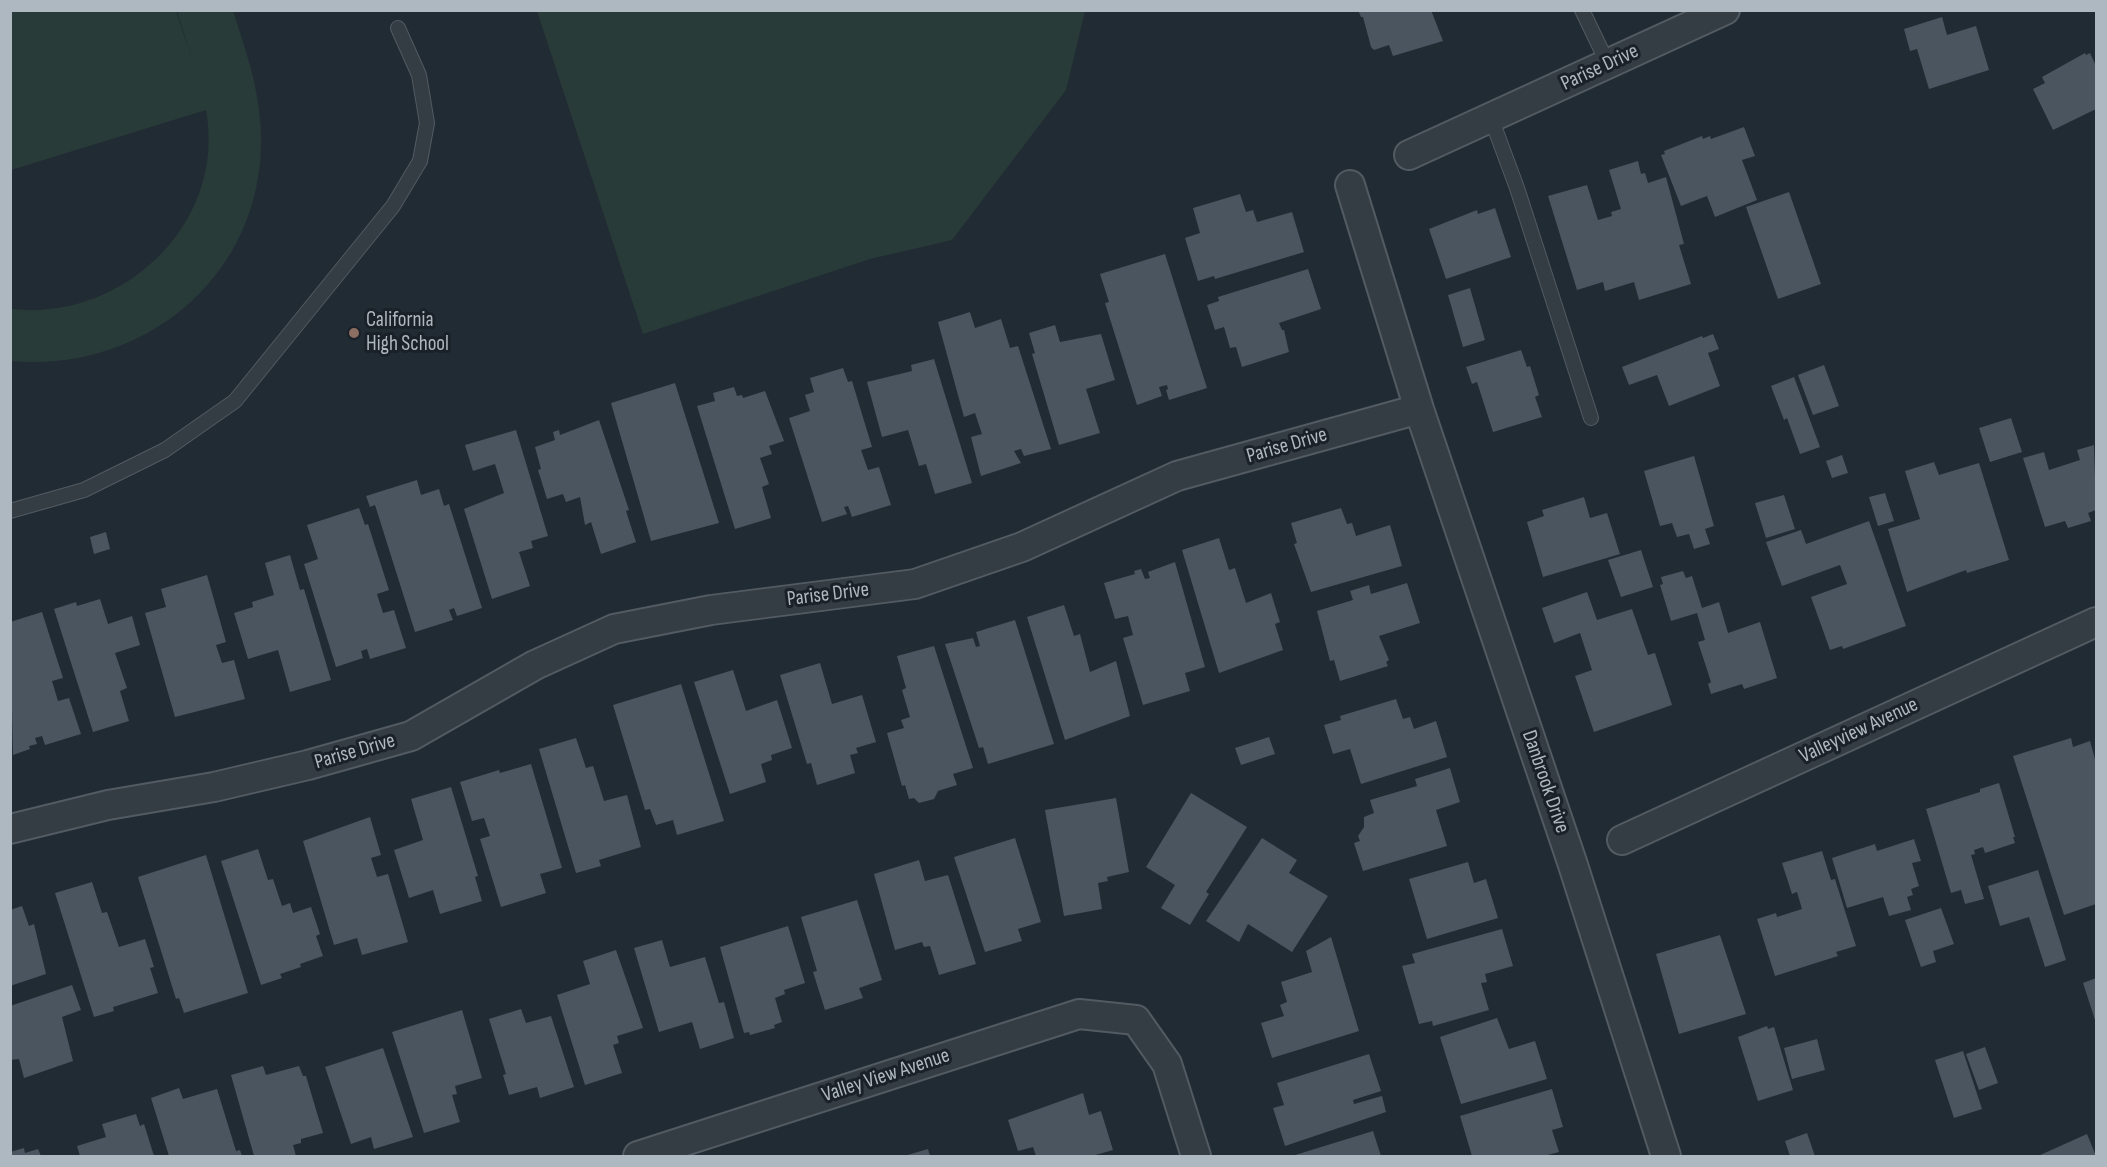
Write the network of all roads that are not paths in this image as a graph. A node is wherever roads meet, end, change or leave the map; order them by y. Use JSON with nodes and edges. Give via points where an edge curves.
{"nodes":[{"id":1,"x":1582,"y":10,"type":"edge"},
{"id":2,"x":1725,"y":10,"type":"edge"},
{"id":3,"x":398,"y":27,"type":"dead end"},
{"id":4,"x":1608,"y":64,"type":"junction"},
{"id":5,"x":1491,"y":118,"type":"junction"},
{"id":6,"x":1409,"y":155,"type":"dead end"},
{"id":7,"x":1350,"y":185,"type":"dead end"},
{"id":8,"x":1419,"y":409,"type":"junction"},
{"id":9,"x":1592,"y":418,"type":"dead end"},
{"id":10,"x":10,"y":511,"type":"edge"},
{"id":11,"x":2097,"y":622,"type":"edge"},
{"id":12,"x":10,"y":829,"type":"edge"},
{"id":13,"x":1622,"y":840,"type":"dead end"},
{"id":14,"x":638,"y":1156,"type":"edge"},
{"id":15,"x":1196,"y":1156,"type":"edge"},
{"id":16,"x":1666,"y":1156,"type":"edge"}],
"edges":[{"from":1,"to":4,"type":"lane"},
{"from":2,"to":4,"type":"street","name":"Parise Drive"},
{"from":3,"to":10,"type":"lane","via":[[419,75],[427,123],[420,161],[393,206],[235,401],[165,450],[84,490]]},
{"from":4,"to":5,"type":"street","name":"Parise Drive"},
{"from":5,"to":6,"type":"street","name":"Parise Drive"},
{"from":5,"to":9,"type":"lane"},
{"from":7,"to":8,"type":"street"},
{"from":8,"to":12,"type":"street","name":"Parise Drive","via":[[1177,476],[1022,547],[915,584],[711,610],[614,629],[535,665],[411,736],[235,782],[108,805]]},
{"from":8,"to":16,"type":"street","name":"Danbrook Drive","via":[[1569,851]]},
{"from":11,"to":13,"type":"street","name":"Valleyview Avenue"},
{"from":14,"to":15,"type":"street","name":"Valley View Avenue","via":[[1079,1014],[1136,1020],[1167,1064]]}]}
